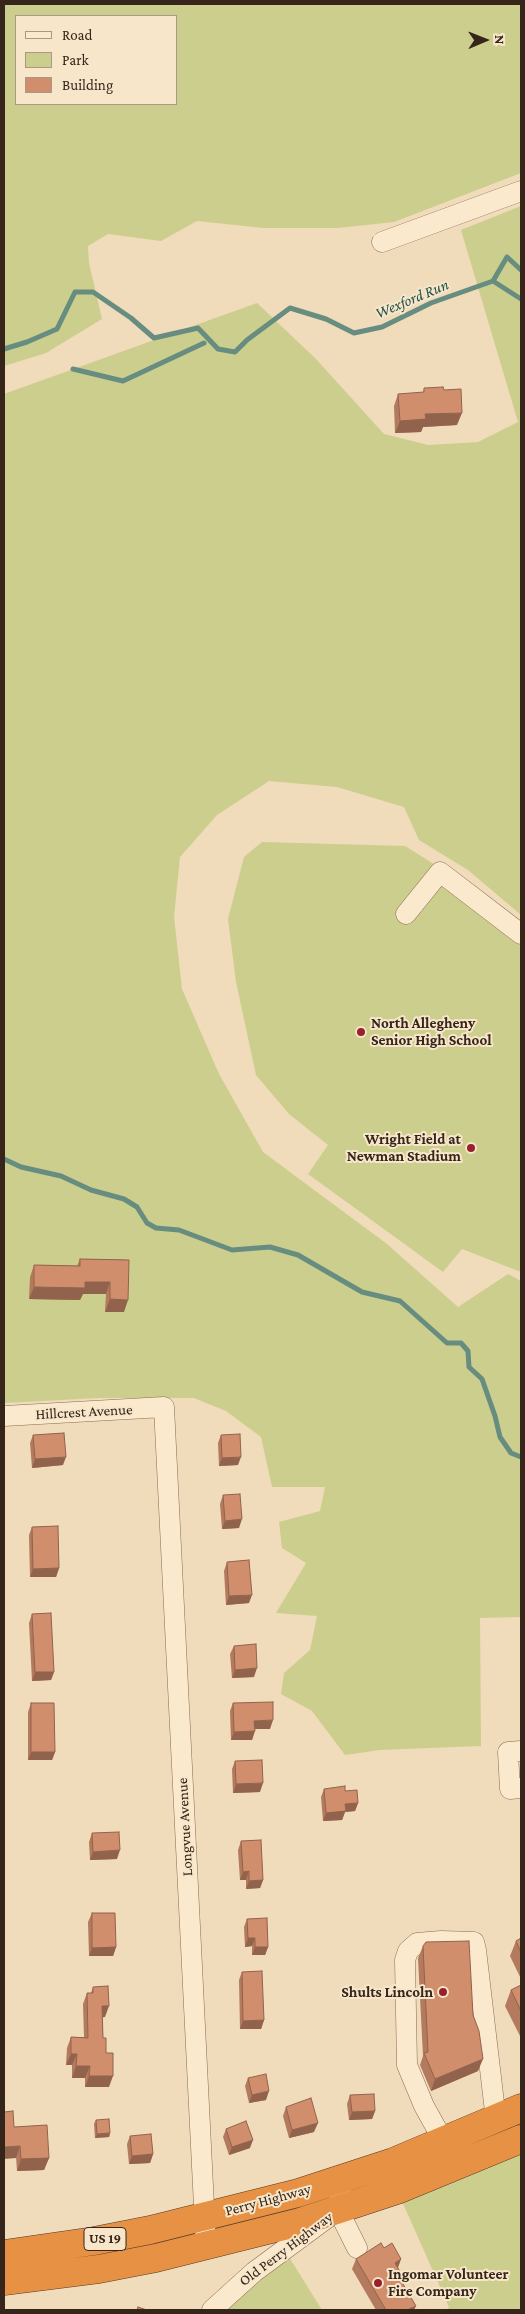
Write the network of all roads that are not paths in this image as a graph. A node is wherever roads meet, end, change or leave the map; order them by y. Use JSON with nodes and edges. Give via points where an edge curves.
{"nodes":[{"id":1,"x":521,"y":191,"type":"edge"},
{"id":2,"x":382,"y":242,"type":"dead end"},
{"id":3,"x":406,"y":914,"type":"dead end"},
{"id":4,"x":521,"y":934,"type":"edge"},
{"id":5,"x":164,"y":1407,"type":"joint"},
{"id":6,"x":4,"y":1416,"type":"edge"},
{"id":7,"x":521,"y":1751,"type":"edge"},
{"id":8,"x":521,"y":1788,"type":"edge"},
{"id":9,"x":521,"y":2108,"type":"edge"},
{"id":10,"x":496,"y":2120,"type":"junction"},
{"id":11,"x":521,"y":2140,"type":"edge"},
{"id":12,"x":444,"y":2142,"type":"junction"},
{"id":13,"x":342,"y":2179,"type":"junction"},
{"id":14,"x":338,"y":2210,"type":"junction"},
{"id":15,"x":204,"y":2217,"type":"junction"},
{"id":16,"x":206,"y":2246,"type":"junction"},
{"id":17,"x":357,"y":2248,"type":"dead end"},
{"id":18,"x":4,"y":2254,"type":"edge"},
{"id":19,"x":4,"y":2281,"type":"edge"},
{"id":20,"x":212,"y":2310,"type":"edge"}],
"edges":[{"from":1,"to":2,"type":"street"},
{"from":3,"to":4,"type":"street","via":[[440,872]]},
{"from":5,"to":6,"type":"street","name":"Hillcrest Avenue"},
{"from":5,"to":15,"type":"street","name":"Longvue Avenue"},
{"from":7,"to":8,"type":"street","via":[[508,1752],[510,1789]]},
{"from":9,"to":10,"type":"highway","name":"Perry Highway","number":"US 19"},
{"from":10,"to":12,"type":"highway","name":"Perry Highway","number":"US 19"},
{"from":10,"to":12,"type":"street","via":[[474,1942],[417,1943],[408,1951],[405,1960],[407,2065]]},
{"from":11,"to":14,"type":"highway","name":"Perry Highway","number":"US 19"},
{"from":12,"to":13,"type":"highway","name":"Perry Highway","number":"US 19"},
{"from":13,"to":14,"type":"street","name":"Old Perry Highway"},
{"from":13,"to":15,"type":"highway","name":"Perry Highway","number":"US 19"},
{"from":14,"to":16,"type":"highway","name":"Perry Highway","number":"US 19"},
{"from":14,"to":17,"type":"street"},
{"from":14,"to":20,"type":"street","name":"Old Perry Highway","via":[[254,2272]]},
{"from":15,"to":16,"type":"street","name":"Longvue Avenue"},
{"from":15,"to":18,"type":"highway","name":"Perry Highway","number":"US 19","via":[[94,2241]]},
{"from":16,"to":19,"type":"highway","name":"Perry Highway","number":"US 19","via":[[99,2269]]}]}
